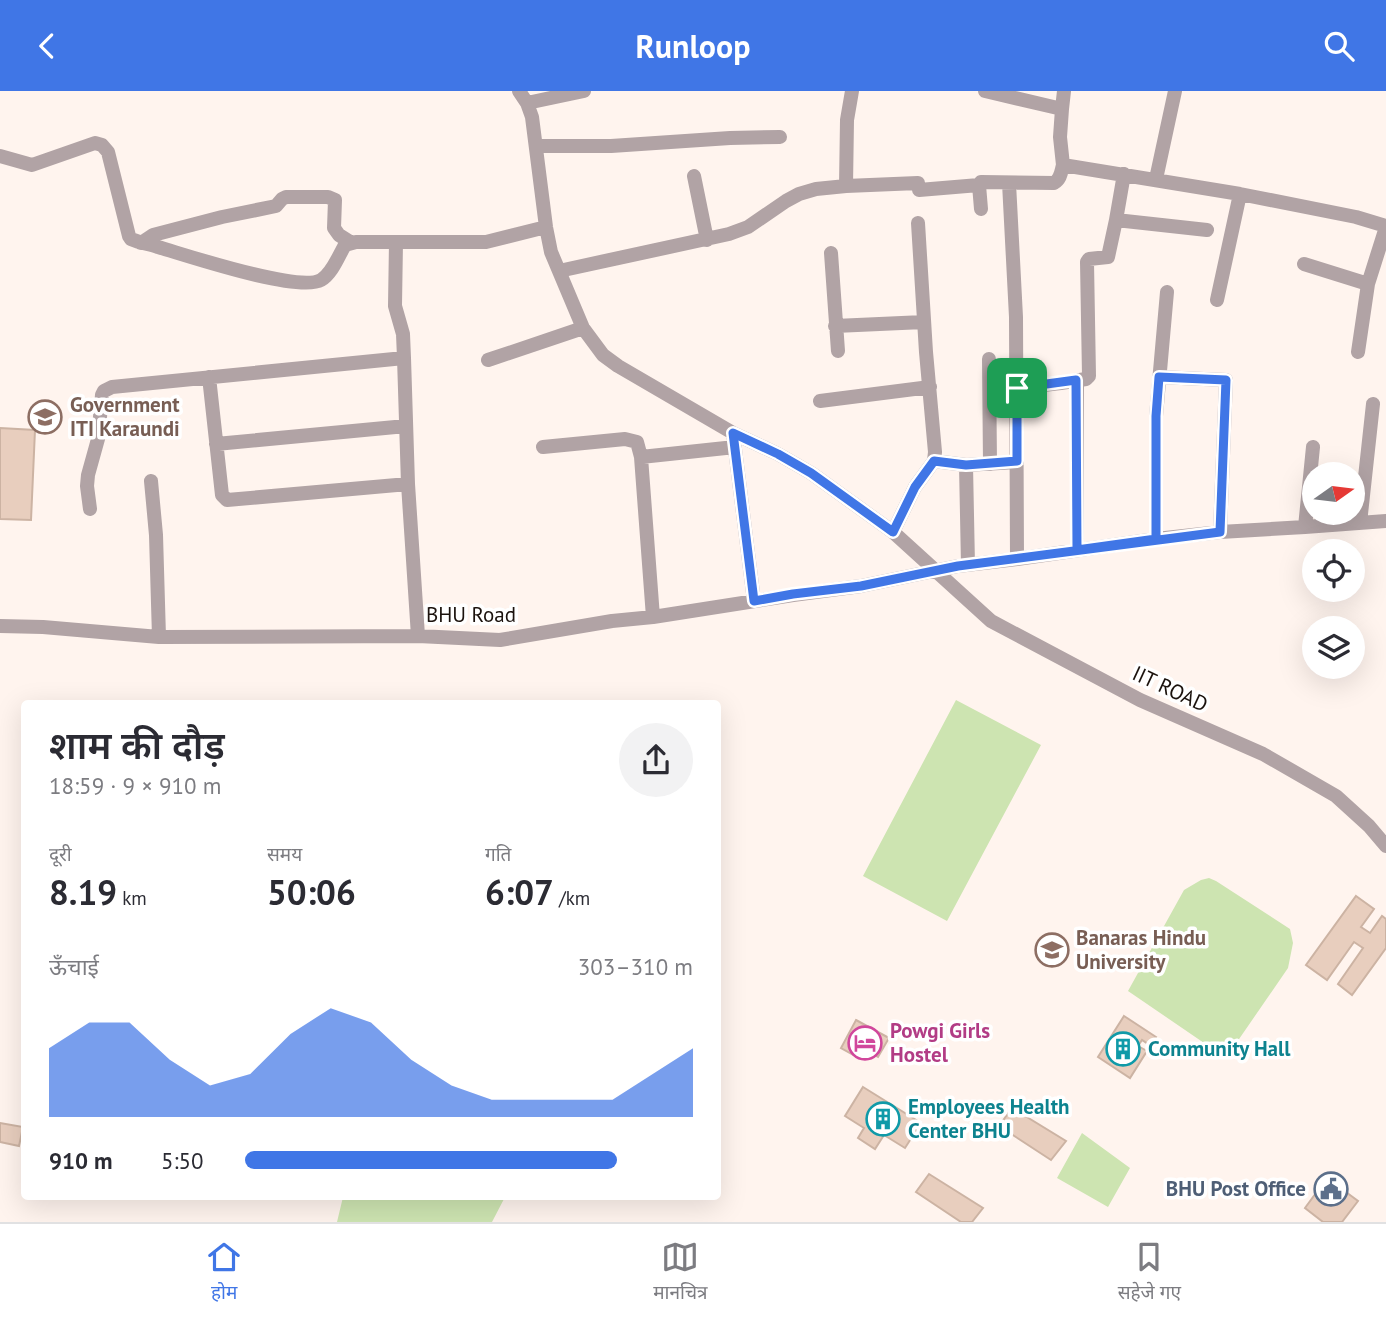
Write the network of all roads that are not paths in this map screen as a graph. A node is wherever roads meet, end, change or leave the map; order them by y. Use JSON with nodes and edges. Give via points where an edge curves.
{"nodes":[{"id":1,"x":584,"y":91,"type":"edge"},
{"id":2,"x":852,"y":91,"type":"edge"},
{"id":3,"x":985,"y":91,"type":"edge"},
{"id":4,"x":1064,"y":91,"type":"edge"},
{"id":5,"x":1175,"y":91,"type":"edge"},
{"id":6,"x":523,"y":97,"type":"edge"},
{"id":7,"x":1062,"y":109,"type":"junction"},
{"id":8,"x":780,"y":137,"type":"dead end"},
{"id":9,"x":537,"y":146,"type":"junction"},
{"id":10,"x":0,"y":156,"type":"edge"},
{"id":11,"x":1063,"y":165,"type":"junction"},
{"id":12,"x":1124,"y":174,"type":"junction"},
{"id":13,"x":694,"y":176,"type":"dead end"},
{"id":14,"x":1156,"y":179,"type":"junction"},
{"id":15,"x":1009,"y":183,"type":"junction"},
{"id":16,"x":979,"y":185,"type":"junction"},
{"id":17,"x":846,"y":186,"type":"junction"},
{"id":18,"x":1240,"y":194,"type":"junction"},
{"id":19,"x":981,"y":209,"type":"dead end"},
{"id":20,"x":1116,"y":220,"type":"junction"},
{"id":21,"x":918,"y":223,"type":"dead end"},
{"id":22,"x":546,"y":227,"type":"junction"},
{"id":23,"x":1386,"y":227,"type":"edge"},
{"id":24,"x":1207,"y":230,"type":"dead end"},
{"id":25,"x":707,"y":240,"type":"junction"},
{"id":26,"x":350,"y":242,"type":"junction"},
{"id":27,"x":396,"y":242,"type":"junction"},
{"id":28,"x":141,"y":243,"type":"junction"},
{"id":29,"x":831,"y":253,"type":"dead end"},
{"id":30,"x":1304,"y":264,"type":"dead end"},
{"id":31,"x":559,"y":271,"type":"junction"},
{"id":32,"x":1368,"y":284,"type":"junction"},
{"id":33,"x":1167,"y":292,"type":"dead end"},
{"id":34,"x":1217,"y":300,"type":"dead end"},
{"id":35,"x":924,"y":322,"type":"junction"},
{"id":36,"x":835,"y":326,"type":"junction"},
{"id":37,"x":583,"y":328,"type":"junction"},
{"id":38,"x":838,"y":351,"type":"dead end"},
{"id":39,"x":1358,"y":352,"type":"dead end"},
{"id":40,"x":404,"y":358,"type":"junction"},
{"id":41,"x":989,"y":359,"type":"dead end"},
{"id":42,"x":488,"y":360,"type":"dead end"},
{"id":43,"x":209,"y":377,"type":"junction"},
{"id":44,"x":1159,"y":377,"type":"junction"},
{"id":45,"x":1076,"y":380,"type":"junction"},
{"id":46,"x":930,"y":387,"type":"junction"},
{"id":47,"x":1017,"y":388,"type":"junction"},
{"id":48,"x":820,"y":401,"type":"dead end"},
{"id":49,"x":1373,"y":404,"type":"dead end"},
{"id":50,"x":406,"y":426,"type":"junction"},
{"id":51,"x":734,"y":440,"type":"junction"},
{"id":52,"x":216,"y":444,"type":"junction"},
{"id":53,"x":1313,"y":446,"type":"dead end"},
{"id":54,"x":544,"y":447,"type":"dead end"},
{"id":55,"x":641,"y":457,"type":"junction"},
{"id":56,"x":934,"y":461,"type":"junction"},
{"id":57,"x":1017,"y":461,"type":"junction"},
{"id":58,"x":990,"y":464,"type":"junction"},
{"id":59,"x":966,"y":465,"type":"junction"},
{"id":60,"x":1365,"y":477,"type":"edge"},
{"id":61,"x":151,"y":481,"type":"dead end"},
{"id":62,"x":408,"y":484,"type":"junction"},
{"id":63,"x":90,"y":509,"type":"dead end"},
{"id":64,"x":1386,"y":521,"type":"edge"},
{"id":65,"x":1365,"y":523,"type":"edge"},
{"id":66,"x":1332,"y":525,"type":"edge"},
{"id":67,"x":1305,"y":527,"type":"junction"},
{"id":68,"x":893,"y":532,"type":"junction"},
{"id":69,"x":1220,"y":532,"type":"junction"},
{"id":70,"x":1156,"y":539,"type":"junction"},
{"id":71,"x":1077,"y":550,"type":"junction"},
{"id":72,"x":1017,"y":559,"type":"junction"},
{"id":73,"x":968,"y":565,"type":"junction"},
{"id":74,"x":936,"y":571,"type":"junction"},
{"id":75,"x":754,"y":601,"type":"junction"},
{"id":76,"x":653,"y":617,"type":"junction"},
{"id":77,"x":0,"y":627,"type":"edge"},
{"id":78,"x":418,"y":636,"type":"junction"},
{"id":79,"x":159,"y":637,"type":"junction"},
{"id":80,"x":1386,"y":846,"type":"edge"}],
"edges":[{"from":1,"to":6,"type":"street"},
{"from":2,"to":17,"type":"street"},
{"from":3,"to":7,"type":"street"},
{"from":4,"to":7,"type":"street"},
{"from":5,"to":14,"type":"street"},
{"from":6,"to":9,"type":"street","name":"IIT ROAD"},
{"from":7,"to":11,"type":"street"},
{"from":8,"to":9,"type":"street"},
{"from":9,"to":22,"type":"street","name":"IIT ROAD"},
{"from":10,"to":28,"type":"street","via":[[32,165],[95,143],[102,145],[108,152],[129,236]]},
{"from":11,"to":12,"type":"street"},
{"from":11,"to":15,"type":"street","via":[[1054,183]]},
{"from":12,"to":14,"type":"street"},
{"from":12,"to":20,"type":"street"},
{"from":13,"to":25,"type":"street"},
{"from":14,"to":18,"type":"street"},
{"from":15,"to":16,"type":"street","via":[[984,181]]},
{"from":15,"to":47,"type":"street"},
{"from":16,"to":17,"type":"street"},
{"from":16,"to":19,"type":"street"},
{"from":17,"to":25,"type":"street","via":[[799,194],[748,227]]},
{"from":18,"to":23,"type":"street"},
{"from":18,"to":34,"type":"street"},
{"from":20,"to":24,"type":"street"},
{"from":20,"to":45,"type":"street","via":[[1108,257],[1087,262],[1090,372],[1086,379]]},
{"from":21,"to":35,"type":"street"},
{"from":22,"to":27,"type":"street","via":[[486,242]]},
{"from":22,"to":31,"type":"street","name":"IIT ROAD"},
{"from":23,"to":32,"type":"street"},
{"from":25,"to":31,"type":"street"},
{"from":26,"to":27,"type":"street"},
{"from":26,"to":28,"type":"street","via":[[328,275],[309,283],[264,278]]},
{"from":26,"to":28,"type":"street","via":[[334,228],[335,200],[286,197],[276,206],[153,235]]},
{"from":27,"to":40,"type":"street","via":[[395,306]]},
{"from":29,"to":36,"type":"street"},
{"from":30,"to":32,"type":"street"},
{"from":31,"to":37,"type":"street","name":"IIT ROAD"},
{"from":32,"to":39,"type":"street"},
{"from":33,"to":44,"type":"street"},
{"from":35,"to":36,"type":"street"},
{"from":35,"to":46,"type":"street"},
{"from":36,"to":38,"type":"street"},
{"from":37,"to":42,"type":"street"},
{"from":37,"to":51,"type":"street","name":"IIT ROAD","via":[[603,355]]},
{"from":40,"to":43,"type":"street"},
{"from":40,"to":50,"type":"street"},
{"from":41,"to":58,"type":"street"},
{"from":43,"to":52,"type":"street"},
{"from":43,"to":63,"type":"street","via":[[104,391],[88,475]]},
{"from":44,"to":69,"type":"street","via":[[1226,380]]},
{"from":44,"to":70,"type":"street"},
{"from":45,"to":47,"type":"street"},
{"from":45,"to":71,"type":"street"},
{"from":46,"to":48,"type":"street"},
{"from":46,"to":56,"type":"street"},
{"from":47,"to":57,"type":"street"},
{"from":49,"to":60,"type":"street"},
{"from":50,"to":52,"type":"street"},
{"from":50,"to":62,"type":"street"},
{"from":51,"to":55,"type":"street"},
{"from":51,"to":68,"type":"street","name":"IIT ROAD","via":[[778,454],[811,473]]},
{"from":51,"to":75,"type":"street"},
{"from":52,"to":62,"type":"street","via":[[222,495],[227,501]]},
{"from":53,"to":67,"type":"street"},
{"from":54,"to":55,"type":"street","via":[[632,439]]},
{"from":55,"to":76,"type":"street"},
{"from":56,"to":59,"type":"street"},
{"from":56,"to":68,"type":"street"},
{"from":57,"to":58,"type":"street"},
{"from":57,"to":72,"type":"street"},
{"from":58,"to":59,"type":"street"},
{"from":59,"to":73,"type":"street"},
{"from":61,"to":79,"type":"street"},
{"from":62,"to":78,"type":"street"},
{"from":64,"to":65,"type":"street","name":"BHU Road"},
{"from":66,"to":67,"type":"street","name":"BHU Road"},
{"from":67,"to":69,"type":"street","name":"BHU Road"},
{"from":68,"to":74,"type":"street","name":"IIT ROAD"},
{"from":69,"to":70,"type":"street","name":"BHU Road"},
{"from":70,"to":71,"type":"street","name":"BHU Road"},
{"from":71,"to":72,"type":"street","name":"BHU Road"},
{"from":72,"to":73,"type":"street","name":"BHU Road"},
{"from":73,"to":74,"type":"street","name":"BHU Road"},
{"from":74,"to":75,"type":"street","name":"BHU Road"},
{"from":74,"to":80,"type":"street","name":"IIT ROAD","via":[[991,621],[1139,700],[1263,754],[1336,796]]},
{"from":75,"to":76,"type":"street","name":"BHU Road"},
{"from":76,"to":78,"type":"street","name":"BHU Road","via":[[500,640]]},
{"from":77,"to":79,"type":"street","name":"BHU Road"},
{"from":78,"to":79,"type":"street","name":"BHU Road"}]}
